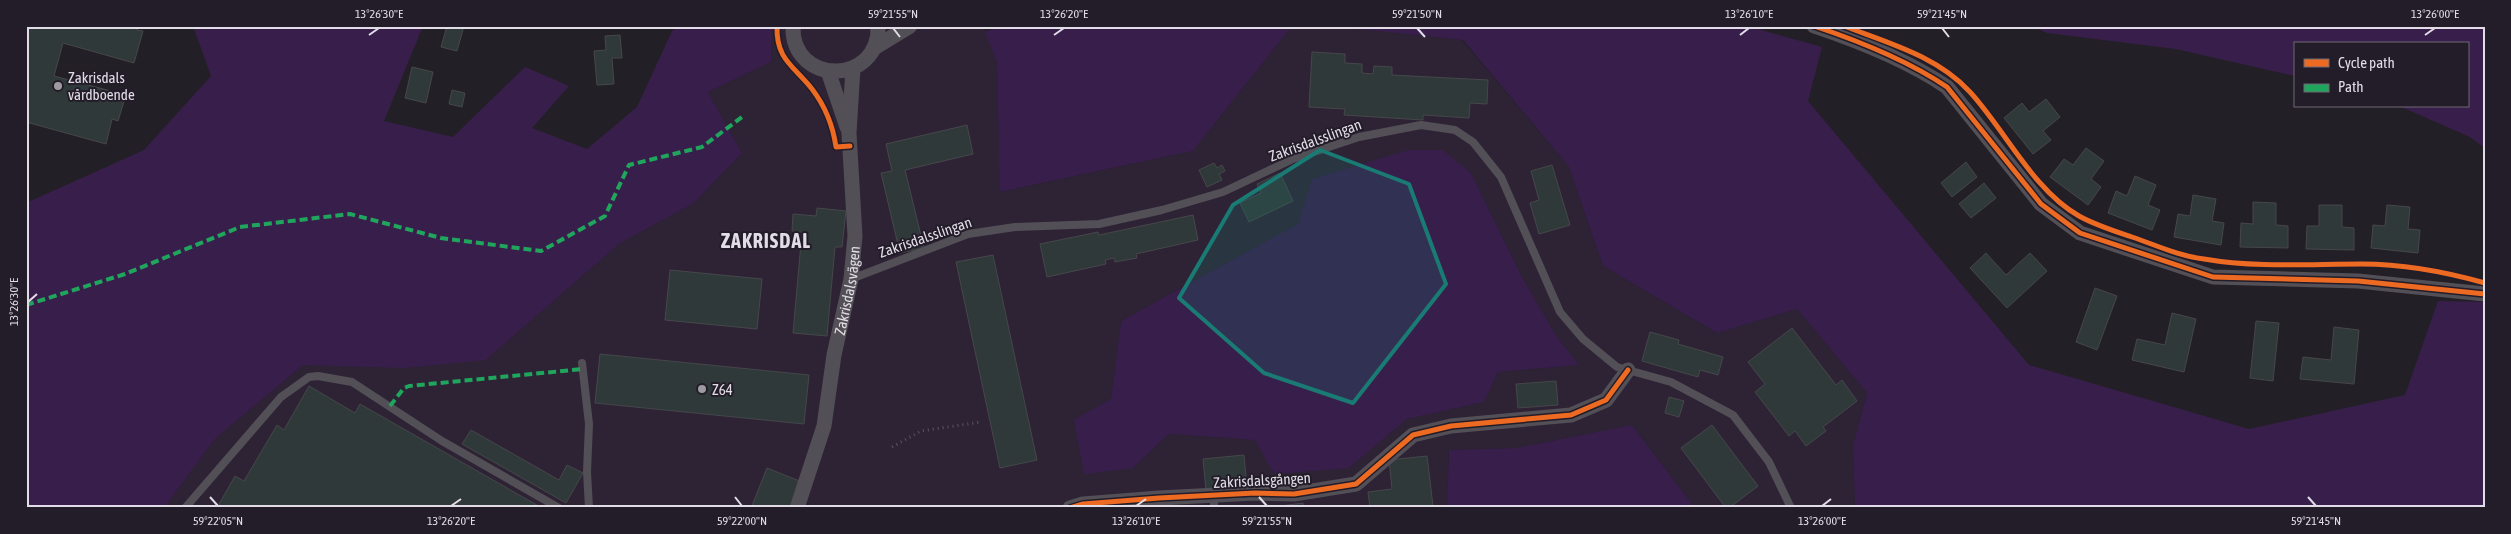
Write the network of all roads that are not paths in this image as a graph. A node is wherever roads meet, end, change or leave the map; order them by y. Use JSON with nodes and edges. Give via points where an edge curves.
{"nodes":[{"id":1,"x":793,"y":26,"type":"edge"},
{"id":2,"x":878,"y":26,"type":"edge"},
{"id":3,"x":910,"y":26,"type":"edge"},
{"id":4,"x":1814,"y":26,"type":"edge"},
{"id":5,"x":874,"y":48,"type":"junction"},
{"id":6,"x":853,"y":68,"type":"junction"},
{"id":7,"x":828,"y":71,"type":"junction"},
{"id":8,"x":849,"y":133,"type":"junction"},
{"id":9,"x":850,"y":279,"type":"junction"},
{"id":10,"x":2485,"y":294,"type":"edge"},
{"id":11,"x":582,"y":363,"type":"dead end"},
{"id":12,"x":1628,"y":370,"type":"junction"},
{"id":13,"x":1214,"y":501,"type":"edge"},
{"id":14,"x":185,"y":508,"type":"edge"},
{"id":15,"x":559,"y":508,"type":"edge"},
{"id":16,"x":589,"y":508,"type":"edge"},
{"id":17,"x":797,"y":508,"type":"edge"},
{"id":18,"x":1070,"y":508,"type":"edge"},
{"id":19,"x":1791,"y":508,"type":"edge"}],
"edges":[{"from":1,"to":7,"type":"street","via":[[799,51],[816,68]]},
{"from":2,"to":5,"type":"street"},
{"from":3,"to":5,"type":"street"},
{"from":4,"to":10,"type":"street","via":[[1926,73],[1947,87],[2041,204],[2080,233],[2212,277],[2358,281]]},
{"from":5,"to":6,"type":"street","via":[[866,60]]},
{"from":6,"to":7,"type":"street"},
{"from":6,"to":8,"type":"street","name":"Zakrisdalsvägen"},
{"from":7,"to":8,"type":"street"},
{"from":8,"to":9,"type":"street","name":"Zakrisdalsvägen","via":[[855,212]]},
{"from":9,"to":12,"type":"lane","name":"Zakrisdalsslingan","via":[[968,234],[1015,227],[1099,224],[1162,210],[1223,192],[1293,159],[1359,137],[1421,125],[1455,130],[1473,142],[1501,177],[1560,312],[1583,338],[1617,367]]},
{"from":9,"to":17,"type":"street","name":"Zakrisdalsvägen","via":[[834,355],[824,426]]},
{"from":11,"to":16,"type":"lane","via":[[589,424]]},
{"from":12,"to":13,"type":"street","name":"Zakrisdalsgången","via":[[1606,400],[1570,415],[1452,426],[1413,434],[1356,484],[1294,494]]},
{"from":12,"to":19,"type":"lane","name":"Zakrisdalsslingan","via":[[1671,382],[1733,415],[1769,462]]},
{"from":13,"to":18,"type":"street","name":"Zakrisdalsgången","via":[[1083,504]]},
{"from":14,"to":15,"type":"lane","via":[[282,397],[309,377],[318,376],[352,382],[442,441]]}]}
